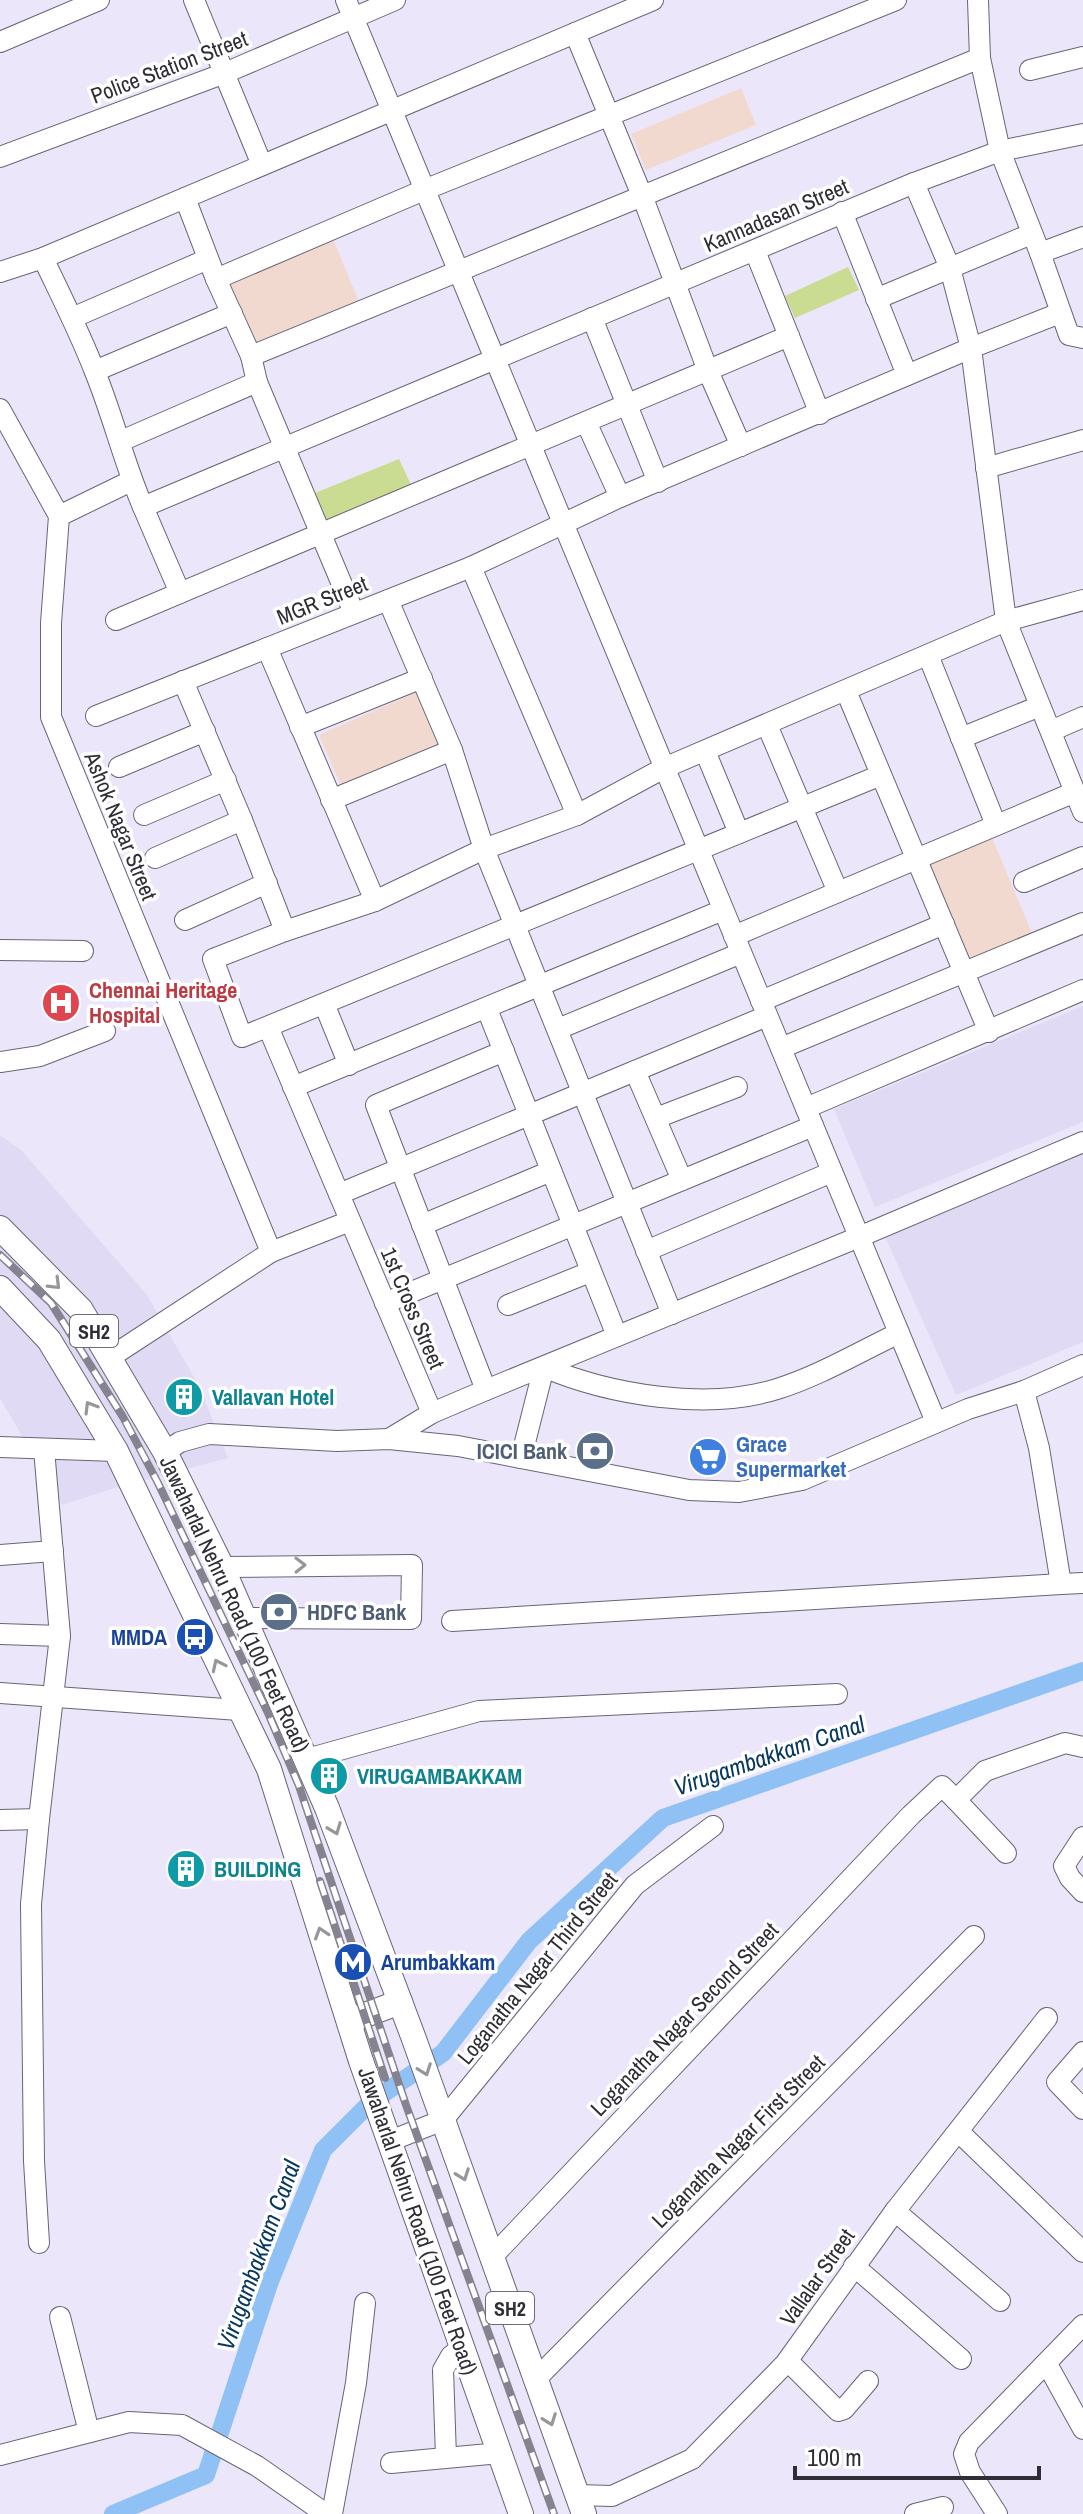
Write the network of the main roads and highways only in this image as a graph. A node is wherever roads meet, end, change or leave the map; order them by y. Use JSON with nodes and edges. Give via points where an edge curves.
{"nodes":[{"id":1,"x":0,"y":1228,"type":"edge"},
{"id":2,"x":4,"y":1300,"type":"edge"},
{"id":3,"x":400,"y":2002,"type":"junction"},
{"id":4,"x":349,"y":2021,"type":"junction"},
{"id":5,"x":580,"y":2504,"type":"edge"},
{"id":6,"x":521,"y":2514,"type":"edge"}],
"edges":[{"from":1,"to":3,"type":"main road","name":"Jawaharlal Nehru Road (100 Feet Road)","number":"SH2","one_way":true,"via":[[81,1310],[165,1452],[307,1759]]},
{"from":4,"to":2,"type":"main road","name":"Jawaharlal Nehru Road (100 Feet Road)","number":"SH2","one_way":true,"via":[[269,1769],[116,1451],[49,1340]]},
{"from":3,"to":4,"type":"main road"},
{"from":3,"to":5,"type":"main road","name":"Jawaharlal Nehru Road (100 Feet Road)","number":"SH2","one_way":true},
{"from":4,"to":6,"type":"main road","name":"Jawaharlal Nehru Road (100 Feet Road)","number":"SH2"}]}
